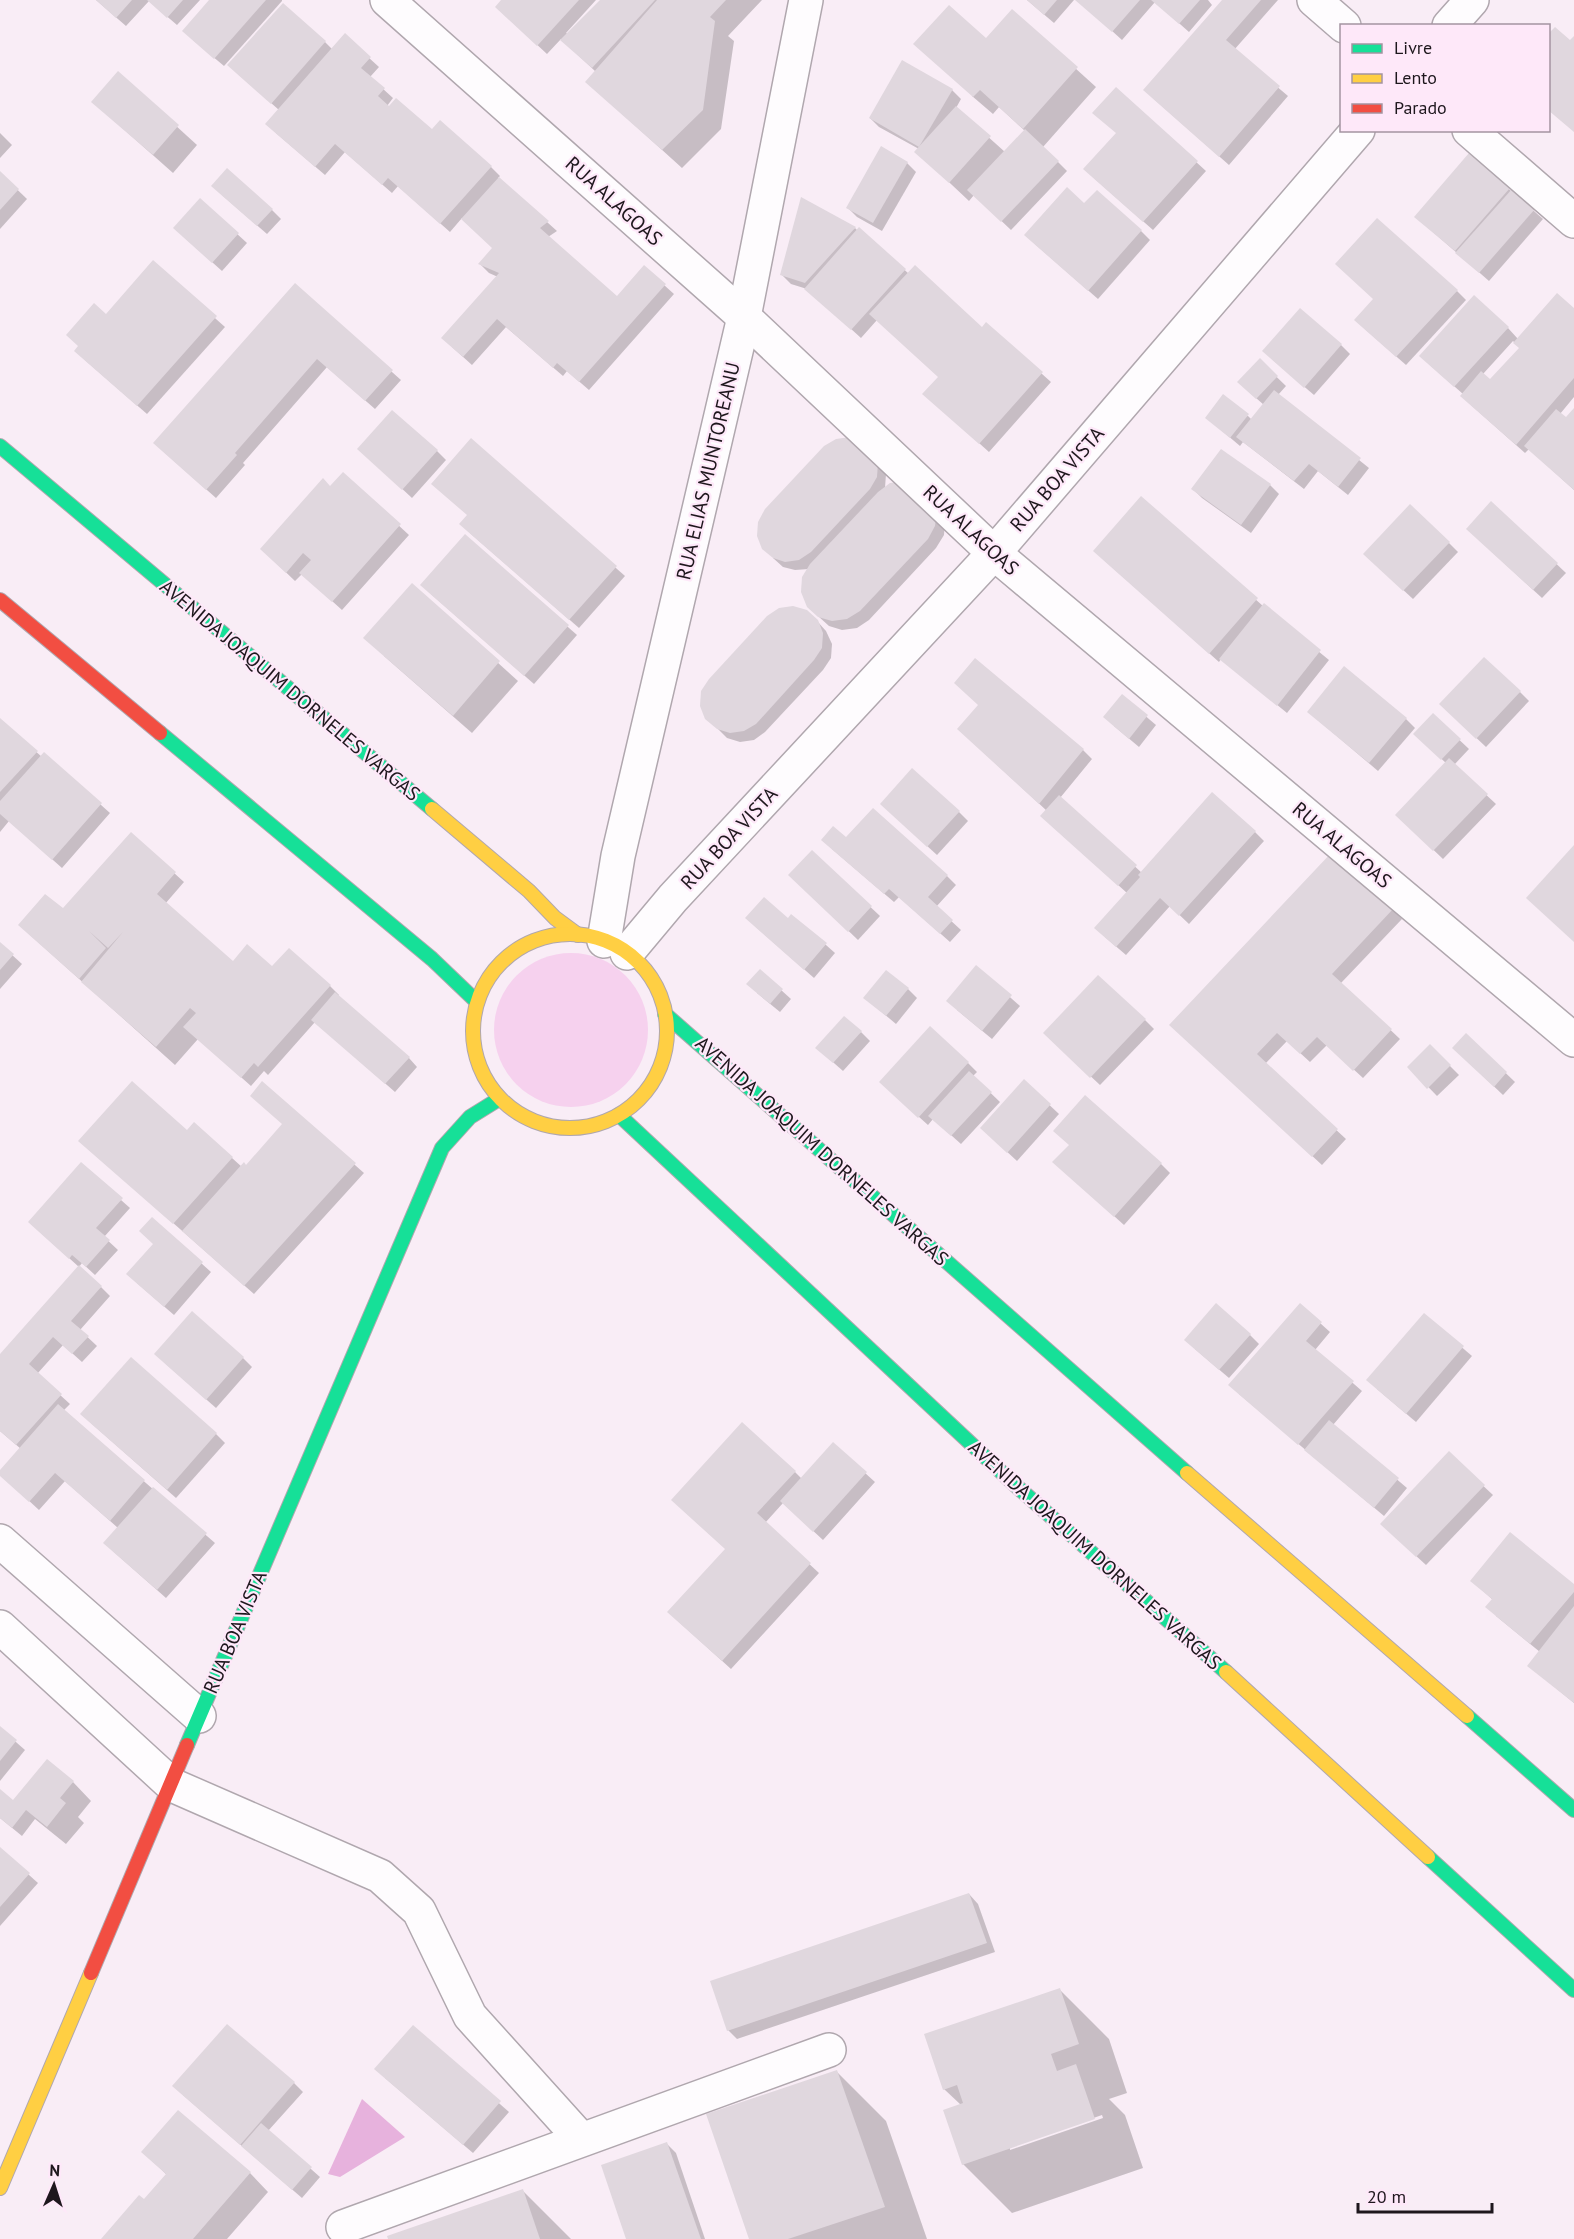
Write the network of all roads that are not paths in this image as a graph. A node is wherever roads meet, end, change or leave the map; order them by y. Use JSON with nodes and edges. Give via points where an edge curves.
{"nodes":[{"id":1,"x":387,"y":0,"type":"edge"},
{"id":2,"x":806,"y":0,"type":"edge"},
{"id":3,"x":1314,"y":0,"type":"edge"},
{"id":4,"x":1472,"y":0,"type":"edge"},
{"id":5,"x":1342,"y":24,"type":"edge"},
{"id":6,"x":1451,"y":24,"type":"edge"},
{"id":7,"x":1356,"y":132,"type":"edge"},
{"id":8,"x":1471,"y":132,"type":"edge"},
{"id":9,"x":1574,"y":221,"type":"edge"},
{"id":10,"x":744,"y":317,"type":"junction"},
{"id":11,"x":0,"y":446,"type":"edge"},
{"id":12,"x":994,"y":553,"type":"junction"},
{"id":13,"x":0,"y":600,"type":"edge"},
{"id":14,"x":603,"y":943,"type":"junction"},
{"id":15,"x":477,"y":1002,"type":"junction"},
{"id":16,"x":665,"y":1014,"type":"junction"},
{"id":17,"x":1574,"y":1040,"type":"edge"},
{"id":18,"x":499,"y":1099,"type":"junction"},
{"id":19,"x":619,"y":1115,"type":"junction"},
{"id":20,"x":0,"y":1541,"type":"edge"},
{"id":21,"x":0,"y":1628,"type":"edge"},
{"id":22,"x":199,"y":1716,"type":"junction"},
{"id":23,"x":172,"y":1785,"type":"junction"},
{"id":24,"x":1574,"y":1810,"type":"edge"},
{"id":25,"x":1574,"y":1990,"type":"edge"},
{"id":26,"x":829,"y":2049,"type":"dead end"},
{"id":27,"x":581,"y":2139,"type":"junction"},
{"id":28,"x":0,"y":2188,"type":"edge"},
{"id":29,"x":343,"y":2227,"type":"dead end"}],
"edges":[{"from":1,"to":10,"type":"street","name":"RUA ALAGOAS"},
{"from":2,"to":10,"type":"street","name":"RUA ELIAS MUNTOREANU"},
{"from":3,"to":5,"type":"street"},
{"from":4,"to":6,"type":"street"},
{"from":7,"to":12,"type":"street","name":"RUA BOA VISTA"},
{"from":8,"to":9,"type":"street"},
{"from":10,"to":12,"type":"street","name":"RUA ALAGOAS"},
{"from":10,"to":14,"type":"street","name":"RUA ELIAS MUNTOREANU","via":[[618,856]]},
{"from":11,"to":14,"type":"street","name":"AVENIDA JOAQUIM DORNELES VARGAS","via":[[520,884],[555,918]]},
{"from":12,"to":14,"type":"street","name":"RUA BOA VISTA","via":[[673,898]]},
{"from":12,"to":17,"type":"street","name":"RUA ALAGOAS"},
{"from":13,"to":15,"type":"street","via":[[432,959]]},
{"from":14,"to":15,"type":"street","via":[[552,936],[527,944],[505,958],[488,978]]},
{"from":14,"to":16,"type":"street","via":[[646,971]]},
{"from":15,"to":18,"type":"street","via":[[472,1027],[474,1053],[483,1078]]},
{"from":16,"to":19,"type":"street","via":[[667,1038],[653,1082],[638,1101]]},
{"from":16,"to":24,"type":"street","name":"AVENIDA JOAQUIM DORNELES VARGAS"},
{"from":18,"to":19,"type":"street","via":[[520,1115],[544,1125],[595,1125]]},
{"from":18,"to":22,"type":"street","name":"RUA BOA VISTA","via":[[470,1117],[442,1148]]},
{"from":19,"to":25,"type":"street","name":"AVENIDA JOAQUIM DORNELES VARGAS","via":[[1012,1483],[1168,1619]]},
{"from":20,"to":22,"type":"street"},
{"from":21,"to":23,"type":"street"},
{"from":22,"to":23,"type":"street","name":"RUA BOA VISTA"},
{"from":23,"to":27,"type":"street","via":[[380,1876],[419,1911],[470,2016]]},
{"from":23,"to":28,"type":"street","name":"RUA BOA VISTA"},
{"from":26,"to":27,"type":"street"},
{"from":27,"to":29,"type":"street"}]}
